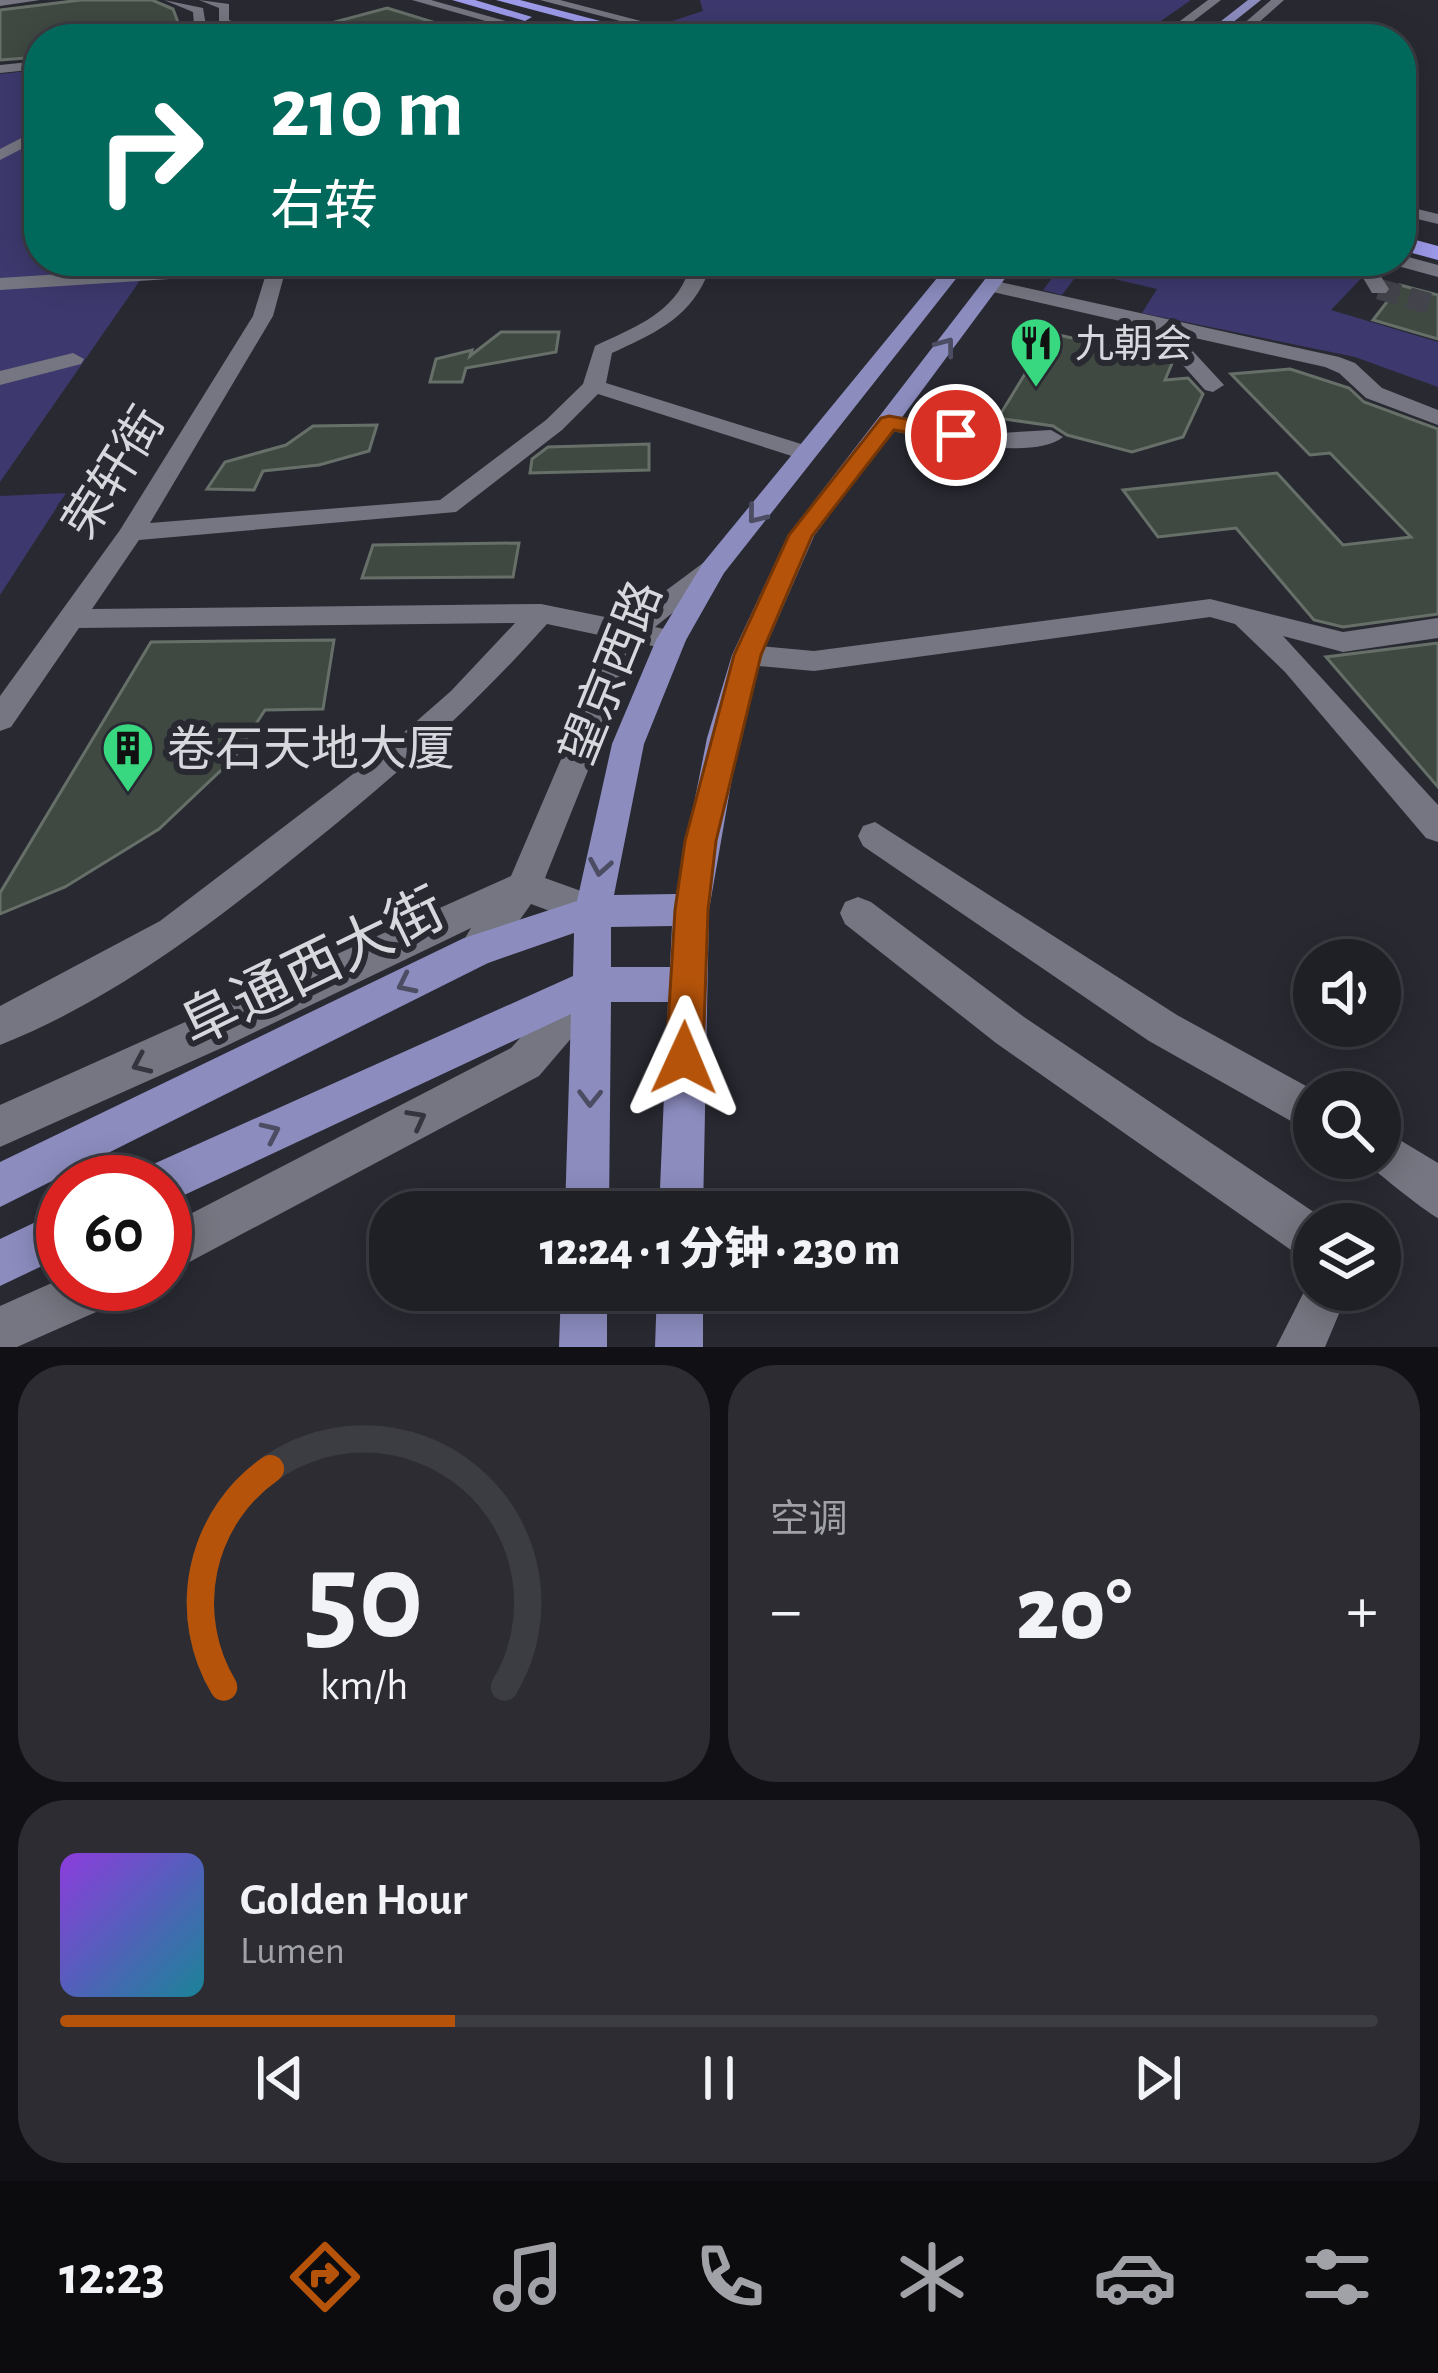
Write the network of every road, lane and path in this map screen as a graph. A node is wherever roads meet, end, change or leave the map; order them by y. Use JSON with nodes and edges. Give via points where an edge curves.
{"nodes":[{"id":1,"x":34,"y":0,"type":"edge"},
{"id":2,"x":170,"y":0,"type":"edge"},
{"id":3,"x":205,"y":0,"type":"edge"},
{"id":4,"x":418,"y":0,"type":"edge"},
{"id":5,"x":459,"y":0,"type":"edge"},
{"id":6,"x":503,"y":0,"type":"edge"},
{"id":7,"x":546,"y":0,"type":"edge"},
{"id":8,"x":1237,"y":0,"type":"edge"},
{"id":9,"x":1255,"y":0,"type":"edge"},
{"id":10,"x":1278,"y":0,"type":"edge"},
{"id":11,"x":2,"y":2,"type":"edge"},
{"id":12,"x":623,"y":7,"type":"dead end"},
{"id":13,"x":601,"y":14,"type":"junction"},
{"id":14,"x":200,"y":24,"type":"edge"},
{"id":15,"x":229,"y":24,"type":"edge"},
{"id":16,"x":507,"y":24,"type":"edge"},
{"id":17,"x":553,"y":24,"type":"edge"},
{"id":18,"x":600,"y":24,"type":"edge"},
{"id":19,"x":642,"y":24,"type":"edge"},
{"id":20,"x":1209,"y":24,"type":"edge"},
{"id":21,"x":1214,"y":24,"type":"edge"},
{"id":22,"x":1249,"y":24,"type":"edge"},
{"id":23,"x":124,"y":276,"type":"edge"},
{"id":24,"x":275,"y":276,"type":"edge"},
{"id":25,"x":695,"y":276,"type":"edge"},
{"id":26,"x":950,"y":276,"type":"edge"},
{"id":27,"x":998,"y":276,"type":"edge"},
{"id":28,"x":1371,"y":276,"type":"edge"},
{"id":29,"x":0,"y":284,"type":"edge"},
{"id":30,"x":991,"y":286,"type":"junction"},
{"id":31,"x":1379,"y":289,"type":"tunnel mouth"},
{"id":32,"x":1158,"y":325,"type":"junction"},
{"id":33,"x":73,"y":359,"type":"dead end"},
{"id":34,"x":0,"y":378,"type":"edge"},
{"id":35,"x":1213,"y":385,"type":"dead end"},
{"id":36,"x":594,"y":386,"type":"junction"},
{"id":37,"x":1438,"y":418,"type":"edge"},
{"id":38,"x":889,"y":422,"type":"junction"},
{"id":39,"x":1051,"y":437,"type":"dead end"},
{"id":40,"x":806,"y":453,"type":"junction"},
{"id":41,"x":131,"y":533,"type":"junction"},
{"id":42,"x":713,"y":569,"type":"junction"},
{"id":43,"x":541,"y":613,"type":"junction"},
{"id":44,"x":1243,"y":616,"type":"junction"},
{"id":45,"x":70,"y":619,"type":"junction"},
{"id":46,"x":1438,"y":628,"type":"edge"},
{"id":47,"x":630,"y":632,"type":"junction"},
{"id":48,"x":671,"y":640,"type":"junction"},
{"id":49,"x":747,"y":655,"type":"junction"},
{"id":50,"x":0,"y":719,"type":"edge"},
{"id":51,"x":1438,"y":828,"type":"edge"},
{"id":52,"x":875,"y":836,"type":"dead end"},
{"id":53,"x":524,"y":886,"type":"junction"},
{"id":54,"x":593,"y":910,"type":"junction"},
{"id":55,"x":691,"y":910,"type":"junction"},
{"id":56,"x":858,"y":913,"type":"dead end"},
{"id":57,"x":477,"y":950,"type":"junction"},
{"id":58,"x":686,"y":984,"type":"junction"},
{"id":59,"x":593,"y":985,"type":"junction"},
{"id":60,"x":0,"y":1026,"type":"edge"},
{"id":61,"x":1293,"y":1101,"type":"edge"},
{"id":62,"x":0,"y":1126,"type":"edge"},
{"id":63,"x":1401,"y":1162,"type":"edge"},
{"id":64,"x":192,"y":1170,"type":"edge"},
{"id":65,"x":0,"y":1186,"type":"edge"},
{"id":66,"x":588,"y":1191,"type":"edge"},
{"id":67,"x":681,"y":1191,"type":"edge"},
{"id":68,"x":1438,"y":1196,"type":"edge"},
{"id":69,"x":1293,"y":1225,"type":"edge"},
{"id":70,"x":192,"y":1238,"type":"edge"},
{"id":71,"x":36,"y":1245,"type":"edge"},
{"id":72,"x":0,"y":1263,"type":"edge"},
{"id":73,"x":43,"y":1311,"type":"edge"},
{"id":74,"x":584,"y":1311,"type":"edge"},
{"id":75,"x":680,"y":1311,"type":"edge"},
{"id":76,"x":1316,"y":1311,"type":"edge"},
{"id":77,"x":0,"y":1330,"type":"edge"},
{"id":78,"x":583,"y":1347,"type":"edge"},
{"id":79,"x":679,"y":1347,"type":"edge"},
{"id":80,"x":1300,"y":1347,"type":"edge"}],
"edges":[{"from":1,"to":11,"type":"street"},
{"from":2,"to":14,"type":"street","via":[[199,10]]},
{"from":3,"to":15,"type":"street","via":[[225,6]]},
{"from":4,"to":16,"type":"street"},
{"from":5,"to":17,"type":"highway"},
{"from":6,"to":18,"type":"highway"},
{"from":7,"to":13,"type":"street"},
{"from":8,"to":20,"type":"main road"},
{"from":9,"to":21,"type":"main road"},
{"from":10,"to":22,"type":"street"},
{"from":12,"to":13,"type":"street"},
{"from":13,"to":19,"type":"street"},
{"from":23,"to":29,"type":"street"},
{"from":24,"to":41,"type":"street","name":"荣轩街","via":[[263,316]]},
{"from":25,"to":36,"type":"street","via":[[690,298],[668,317],[602,350]]},
{"from":26,"to":40,"type":"main road","name":"望京西路"},
{"from":27,"to":30,"type":"main road"},
{"from":28,"to":31,"type":"street"},
{"from":30,"to":32,"type":"street"},
{"from":38,"to":30,"type":"main road","one_way":true},
{"from":32,"to":35,"type":"street"},
{"from":32,"to":37,"type":"street","via":[[1331,362],[1374,393]]},
{"from":33,"to":34,"type":"street"},
{"from":36,"to":40,"type":"street"},
{"from":36,"to":41,"type":"street","via":[[447,507]]},
{"from":38,"to":39,"type":"street","via":[[981,441]]},
{"from":38,"to":49,"type":"main road","via":[[801,535]]},
{"from":40,"to":42,"type":"main road","name":"望京西路","one_way":true},
{"from":41,"to":45,"type":"street","name":"荣轩街"},
{"from":42,"to":47,"type":"street"},
{"from":42,"to":48,"type":"main road","name":"望京西路"},
{"from":43,"to":45,"type":"street"},
{"from":43,"to":47,"type":"street"},
{"from":43,"to":60,"type":"street","via":[[389,764],[173,932]]},
{"from":44,"to":46,"type":"street","via":[[1343,642]]},
{"from":44,"to":49,"type":"street","via":[[1210,608],[814,661]]},
{"from":44,"to":51,"type":"street"},
{"from":45,"to":50,"type":"street","name":"荣轩街"},
{"from":47,"to":48,"type":"street"},
{"from":47,"to":53,"type":"street"},
{"from":48,"to":54,"type":"main road","name":"望京西路","one_way":true,"via":[[628,744]]},
{"from":49,"to":55,"type":"main road","via":[[718,759]]},
{"from":52,"to":61,"type":"street","via":[[1163,1028]]},
{"from":53,"to":54,"type":"street"},
{"from":53,"to":57,"type":"street"},
{"from":53,"to":62,"type":"street","one_way":true},
{"from":54,"to":55,"type":"main road","name":"阜通西大街"},
{"from":54,"to":57,"type":"main road","name":"阜通西大街"},
{"from":54,"to":59,"type":"main road","name":"望京西路"},
{"from":55,"to":58,"type":"main road"},
{"from":56,"to":69,"type":"street","via":[[1010,1030]]},
{"from":57,"to":65,"type":"main road","name":"阜通西大街","one_way":true},
{"from":58,"to":59,"type":"main road"},
{"from":58,"to":67,"type":"main road"},
{"from":64,"to":59,"type":"main road","one_way":true},
{"from":59,"to":66,"type":"main road","name":"望京西路","one_way":true},
{"from":70,"to":59,"type":"street","one_way":true,"via":[[525,1062]]},
{"from":63,"to":68,"type":"street"},
{"from":71,"to":72,"type":"main road"},
{"from":73,"to":77,"type":"street"},
{"from":74,"to":78,"type":"main road"},
{"from":75,"to":79,"type":"main road"},
{"from":76,"to":80,"type":"street"}]}
